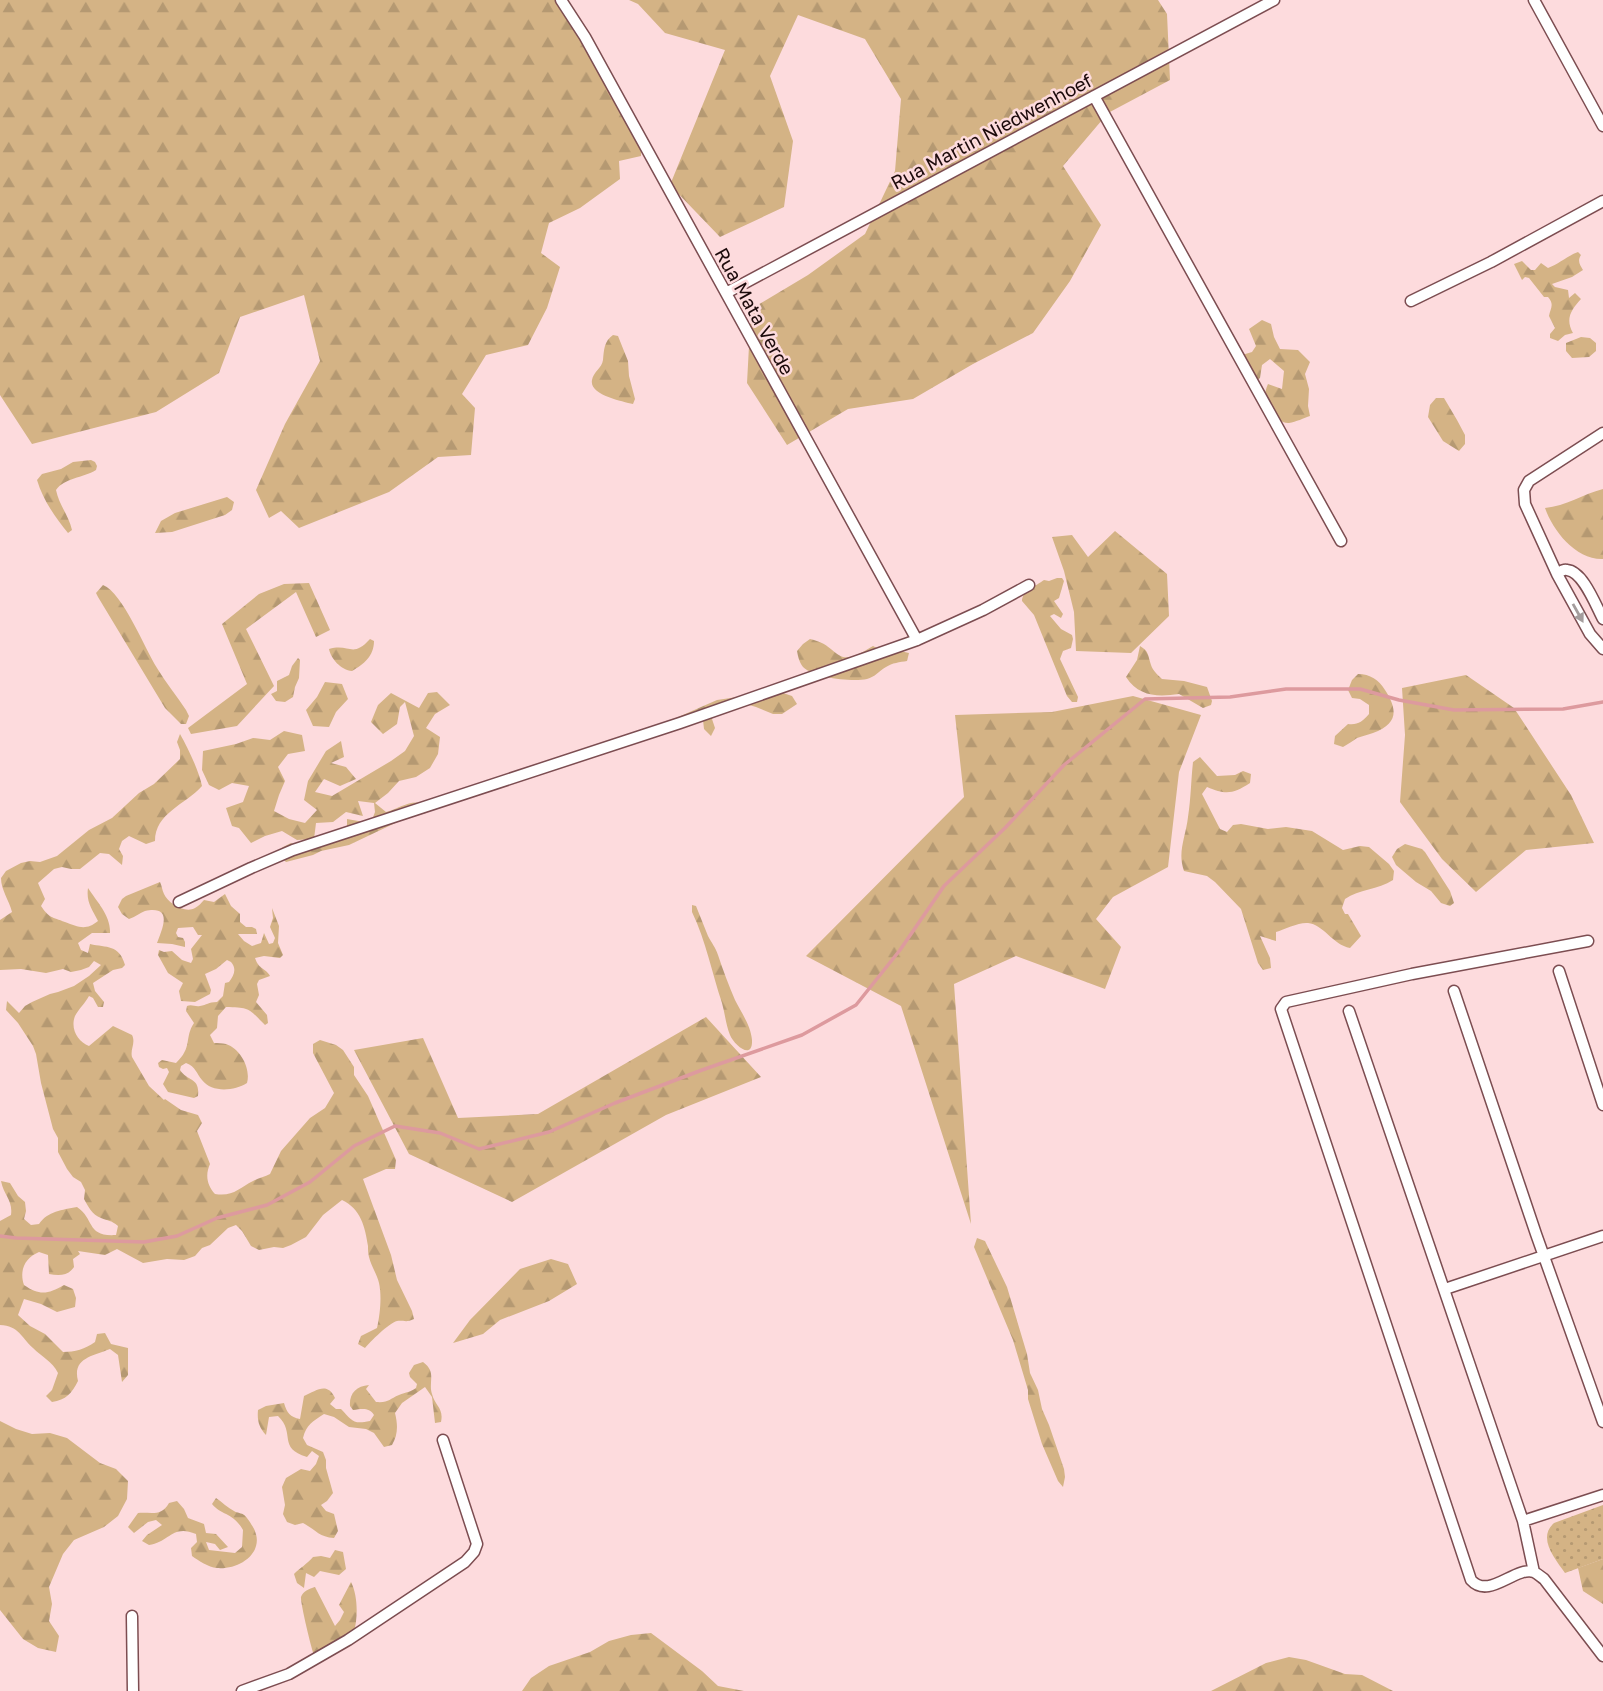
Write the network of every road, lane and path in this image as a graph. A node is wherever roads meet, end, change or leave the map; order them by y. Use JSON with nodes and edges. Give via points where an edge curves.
{"nodes":[{"id":1,"x":561,"y":0,"type":"edge"},
{"id":2,"x":1274,"y":0,"type":"edge"},
{"id":3,"x":1534,"y":0,"type":"edge"},
{"id":4,"x":1094,"y":96,"type":"junction"},
{"id":5,"x":1603,"y":126,"type":"edge"},
{"id":6,"x":1603,"y":201,"type":"edge"},
{"id":7,"x":726,"y":293,"type":"junction"},
{"id":8,"x":1411,"y":301,"type":"dead end"},
{"id":9,"x":1603,"y":433,"type":"edge"},
{"id":10,"x":1341,"y":541,"type":"dead end"},
{"id":11,"x":1557,"y":574,"type":"junction"},
{"id":12,"x":1029,"y":585,"type":"dead end"},
{"id":13,"x":1603,"y":619,"type":"edge"},
{"id":14,"x":917,"y":639,"type":"junction"},
{"id":15,"x":1603,"y":649,"type":"edge"},
{"id":16,"x":178,"y":902,"type":"dead end"},
{"id":17,"x":1588,"y":941,"type":"dead end"},
{"id":18,"x":1559,"y":971,"type":"dead end"},
{"id":19,"x":1454,"y":991,"type":"dead end"},
{"id":20,"x":1349,"y":1011,"type":"dead end"},
{"id":21,"x":1603,"y":1105,"type":"edge"},
{"id":22,"x":1603,"y":1236,"type":"edge"},
{"id":23,"x":1544,"y":1256,"type":"junction"},
{"id":24,"x":1445,"y":1289,"type":"junction"},
{"id":25,"x":1603,"y":1422,"type":"edge"},
{"id":26,"x":443,"y":1440,"type":"dead end"},
{"id":27,"x":1603,"y":1495,"type":"edge"},
{"id":28,"x":1523,"y":1521,"type":"junction"},
{"id":29,"x":1534,"y":1572,"type":"junction"},
{"id":30,"x":132,"y":1616,"type":"dead end"},
{"id":31,"x":1603,"y":1656,"type":"edge"},
{"id":32,"x":133,"y":1691,"type":"edge"},
{"id":33,"x":242,"y":1691,"type":"edge"}],
"edges":[{"from":1,"to":7,"type":"street","name":"Rua Mata Verde"},
{"from":2,"to":4,"type":"street","name":"Rua Martin Niedwenhoef"},
{"from":3,"to":5,"type":"street"},
{"from":4,"to":7,"type":"street","name":"Rua Martin Niedwenhoef"},
{"from":4,"to":10,"type":"street"},
{"from":6,"to":8,"type":"street"},
{"from":7,"to":14,"type":"street","name":"Rua Mata Verde"},
{"from":9,"to":11,"type":"street","via":[[1529,481],[1524,490],[1525,504]]},
{"from":11,"to":13,"type":"street","via":[[1568,570],[1580,576]]},
{"from":11,"to":15,"type":"street","one_way":true},
{"from":12,"to":14,"type":"street"},
{"from":14,"to":16,"type":"street","via":[[293,850]]},
{"from":17,"to":29,"type":"street","via":[[1412,974],[1286,1002],[1281,1009],[1471,1580],[1484,1587]]},
{"from":18,"to":21,"type":"street"},
{"from":19,"to":23,"type":"street"},
{"from":20,"to":24,"type":"street"},
{"from":22,"to":23,"type":"street"},
{"from":23,"to":24,"type":"street"},
{"from":23,"to":25,"type":"street"},
{"from":24,"to":28,"type":"street"},
{"from":26,"to":33,"type":"street","via":[[477,1544],[474,1552],[320,1657]]},
{"from":27,"to":28,"type":"street"},
{"from":28,"to":29,"type":"street"},
{"from":29,"to":31,"type":"street"},
{"from":30,"to":32,"type":"street"}]}
